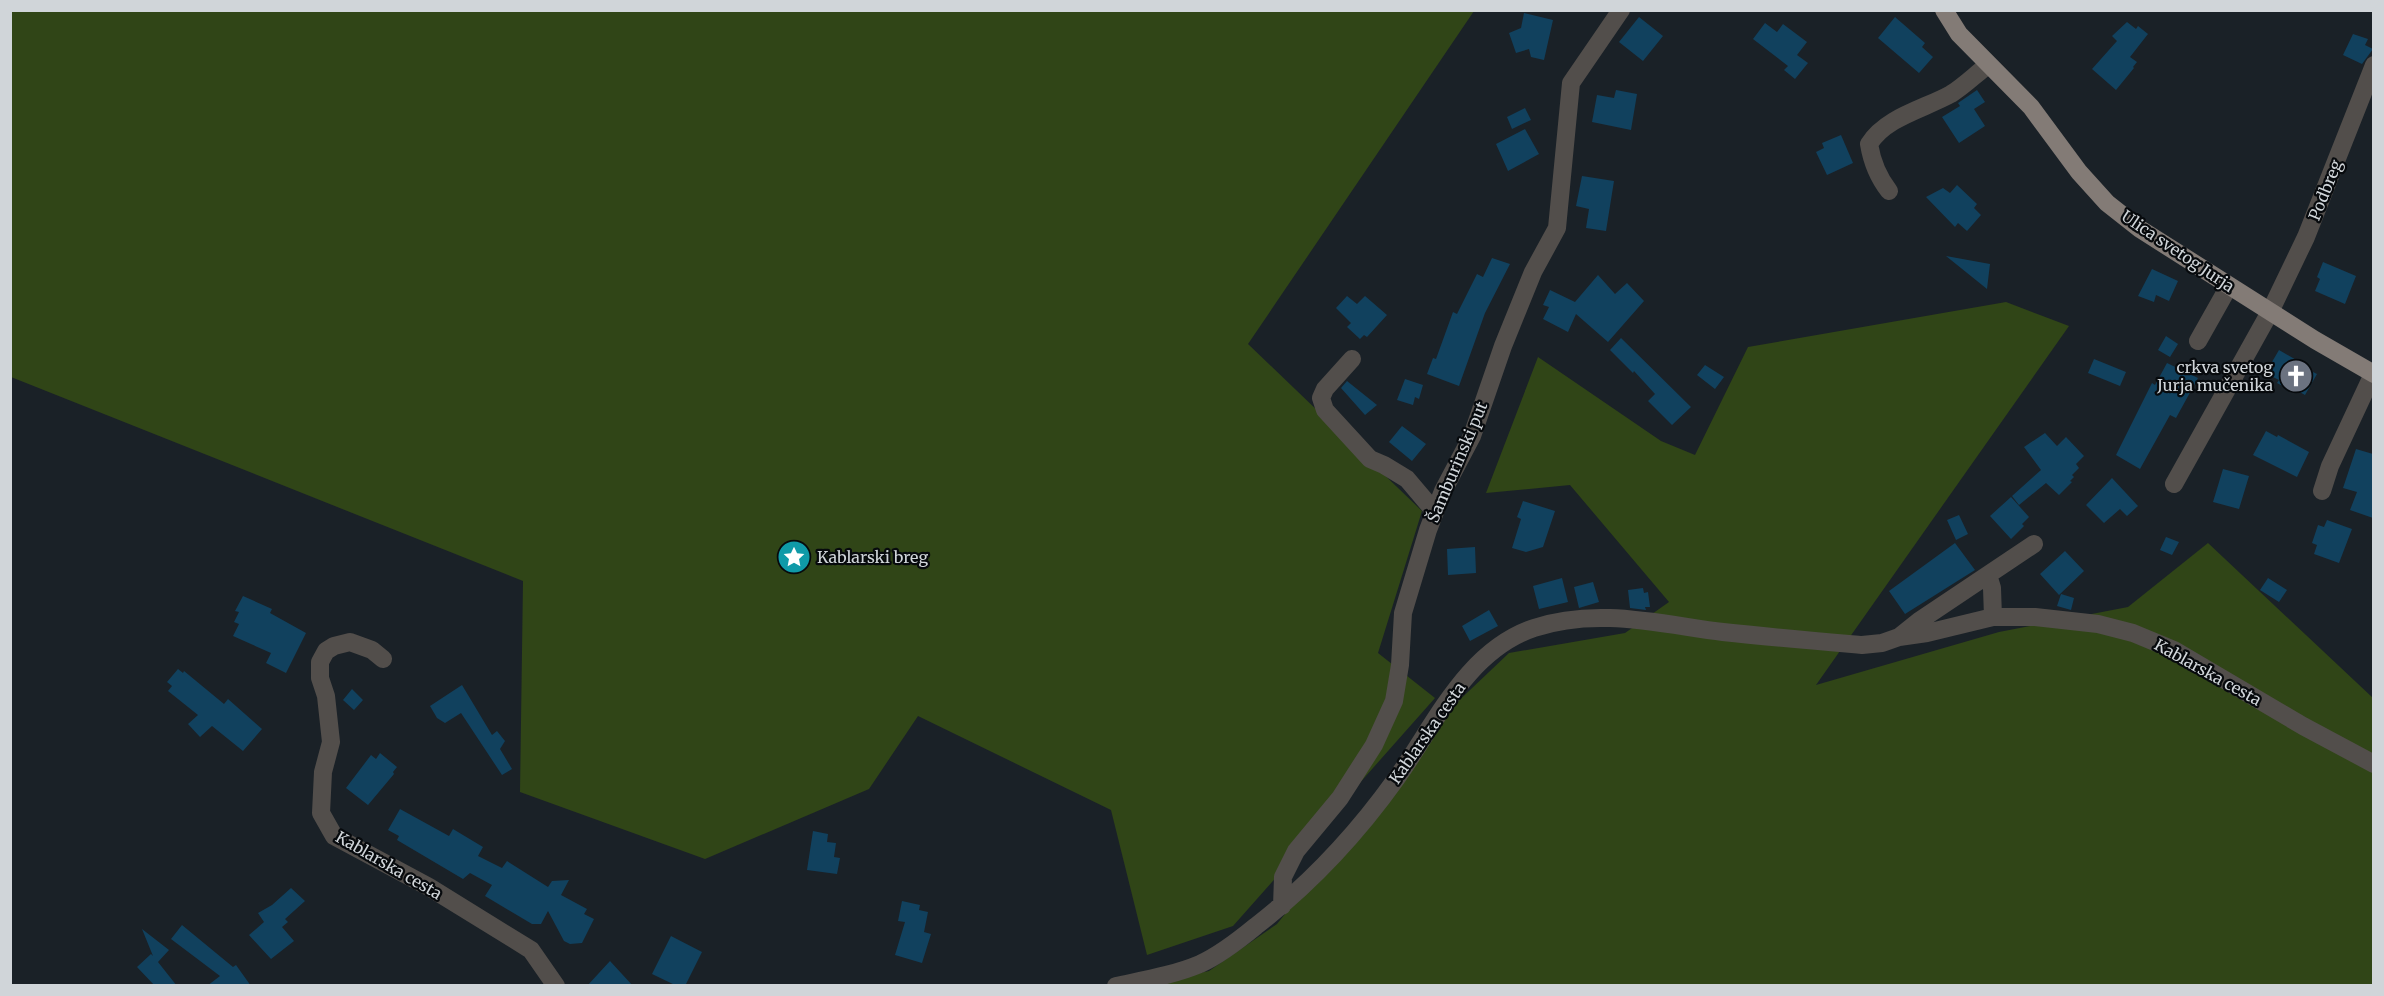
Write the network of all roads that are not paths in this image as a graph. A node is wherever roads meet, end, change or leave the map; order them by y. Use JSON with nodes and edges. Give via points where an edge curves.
{"nodes":[{"id":1,"x":1621,"y":10,"type":"edge"},
{"id":2,"x":1944,"y":10,"type":"edge"},
{"id":3,"x":1988,"y":65,"type":"junction"},
{"id":4,"x":2373,"y":66,"type":"edge"},
{"id":5,"x":2368,"y":88,"type":"edge"},
{"id":6,"x":1889,"y":191,"type":"dead end"},
{"id":7,"x":2229,"y":286,"type":"junction"},
{"id":8,"x":2270,"y":312,"type":"junction"},
{"id":9,"x":2198,"y":340,"type":"dead end"},
{"id":10,"x":1352,"y":359,"type":"dead end"},
{"id":11,"x":2373,"y":374,"type":"edge"},
{"id":12,"x":2175,"y":484,"type":"dead end"},
{"id":13,"x":2322,"y":491,"type":"dead end"},
{"id":14,"x":1435,"y":512,"type":"junction"},
{"id":15,"x":2034,"y":544,"type":"dead end"},
{"id":16,"x":1988,"y":575,"type":"junction"},
{"id":17,"x":1993,"y":617,"type":"junction"},
{"id":18,"x":1899,"y":637,"type":"junction"},
{"id":19,"x":382,"y":659,"type":"dead end"},
{"id":20,"x":2373,"y":764,"type":"edge"},
{"id":21,"x":1282,"y":906,"type":"junction"},
{"id":22,"x":556,"y":986,"type":"edge"},
{"id":23,"x":1116,"y":986,"type":"edge"}],
"edges":[{"from":1,"to":14,"type":"street","name":"Šamburinski put","via":[[1571,83],[1557,228],[1533,272],[1472,436]]},
{"from":2,"to":3,"type":"main road","name":"Ulica svetog Jurja","via":[[1959,34]]},
{"from":3,"to":6,"type":"street","via":[[1952,93],[1876,134],[1869,144],[1871,156]]},
{"from":3,"to":7,"type":"main road","name":"Ulica svetog Jurja","via":[[2031,107],[2107,203]]},
{"from":4,"to":5,"type":"street","name":"Podbreg"},
{"from":5,"to":8,"type":"street","name":"Podbreg"},
{"from":7,"to":8,"type":"main road","name":"Ulica svetog Jurja"},
{"from":7,"to":9,"type":"street"},
{"from":8,"to":11,"type":"main road","name":"Ulica svetog Jurja"},
{"from":8,"to":12,"type":"street","name":"Podbreg"},
{"from":10,"to":14,"type":"street","via":[[1325,389],[1321,398],[1325,410],[1370,459],[1407,479]]},
{"from":11,"to":13,"type":"street"},
{"from":14,"to":21,"type":"street","name":"Šamburinski put","via":[[1402,614],[1394,701],[1374,745],[1340,798],[1296,851],[1283,877]]},
{"from":15,"to":16,"type":"street","name":"Kablarska cesta"},
{"from":16,"to":17,"type":"street"},
{"from":16,"to":18,"type":"street","name":"Kablarska cesta"},
{"from":17,"to":18,"type":"street","name":"Kablarska cesta"},
{"from":17,"to":20,"type":"street","name":"Kablarska cesta","via":[[2098,624],[2133,633],[2174,650]]},
{"from":18,"to":21,"type":"street","name":"Kablarska cesta","via":[[1863,645],[1600,618],[1533,628],[1496,648],[1472,670],[1353,833],[1331,860]]},
{"from":19,"to":22,"type":"street","name":"Kablarska cesta","via":[[372,650],[350,642],[326,651],[320,662],[331,742],[323,772],[321,813],[334,837],[429,887],[531,950]]},
{"from":21,"to":23,"type":"street","name":"Kablarska cesta","via":[[1200,964]]}]}
